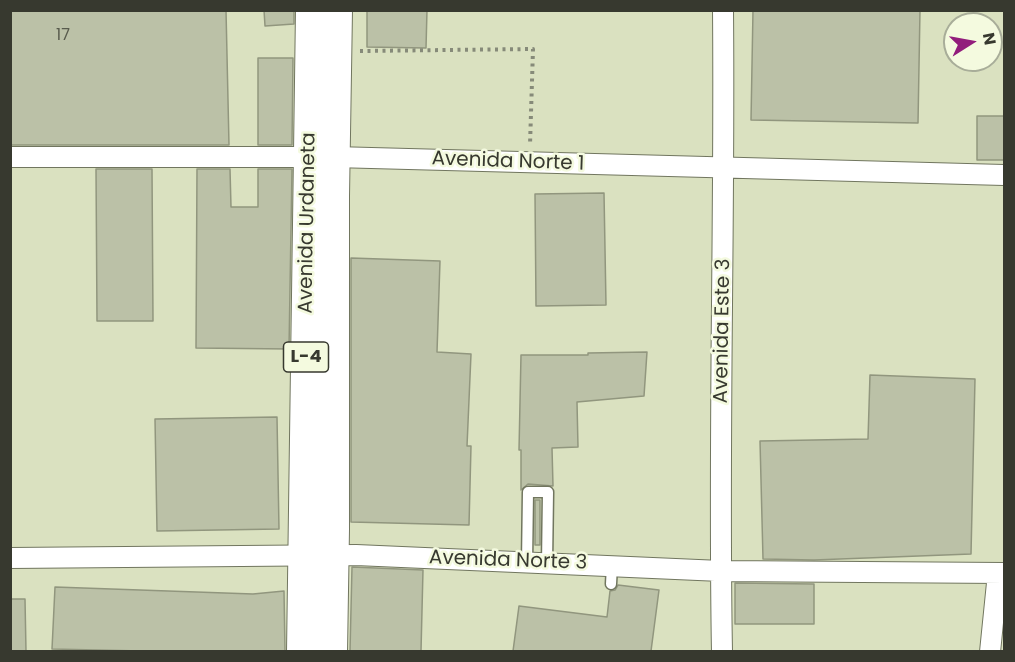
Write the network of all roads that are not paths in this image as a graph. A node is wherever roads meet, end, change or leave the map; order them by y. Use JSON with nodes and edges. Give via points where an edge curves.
{"nodes":[{"id":1,"x":312,"y":10,"type":"edge"},
{"id":2,"x":336,"y":10,"type":"edge"},
{"id":3,"x":723,"y":10,"type":"edge"},
{"id":4,"x":10,"y":157,"type":"edge"},
{"id":5,"x":321,"y":157,"type":"junction"},
{"id":6,"x":725,"y":168,"type":"junction"},
{"id":7,"x":1005,"y":175,"type":"edge"},
{"id":8,"x":318,"y":556,"type":"junction"},
{"id":9,"x":10,"y":558,"type":"edge"},
{"id":10,"x":527,"y":563,"type":"junction"},
{"id":11,"x":547,"y":564,"type":"junction"},
{"id":12,"x":721,"y":571,"type":"junction"},
{"id":13,"x":1001,"y":573,"type":"edge"},
{"id":14,"x":303,"y":651,"type":"edge"},
{"id":15,"x":331,"y":651,"type":"edge"},
{"id":16,"x":723,"y":651,"type":"edge"},
{"id":17,"x":990,"y":651,"type":"edge"}],
"edges":[{"from":1,"to":5,"type":"main road","name":"Avenida Urdaneta","number":"L-4"},
{"from":2,"to":5,"type":"main road","name":"Avenida Urdaneta","number":"L-4","via":[[335,52]]},
{"from":3,"to":6,"type":"street","name":"Avenida Este 3"},
{"from":4,"to":5,"type":"street","name":"Avenida Norte 1"},
{"from":5,"to":6,"type":"street","name":"Avenida Norte 1"},
{"from":5,"to":8,"type":"main road","name":"Avenida Urdaneta","number":"L-4"},
{"from":6,"to":7,"type":"street","name":"Avenida Norte 1"},
{"from":6,"to":12,"type":"street","name":"Avenida Este 3"},
{"from":8,"to":9,"type":"street","name":"Avenida Norte 3"},
{"from":8,"to":10,"type":"street","name":"Avenida Norte 3"},
{"from":8,"to":14,"type":"main road","name":"Avenida Urdaneta","number":"L-4"},
{"from":8,"to":15,"type":"main road","name":"Avenida Urdaneta","number":"L-4"},
{"from":10,"to":11,"type":"street","name":"Avenida Norte 3"},
{"from":10,"to":11,"type":"lane","via":[[528,492],[548,492]]},
{"from":11,"to":12,"type":"street","name":"Avenida Norte 3","via":[[611,575]]},
{"from":12,"to":13,"type":"street","name":"Avenida Norte 3"},
{"from":12,"to":16,"type":"street","name":"Avenida Este 3"},
{"from":13,"to":17,"type":"street"}]}
